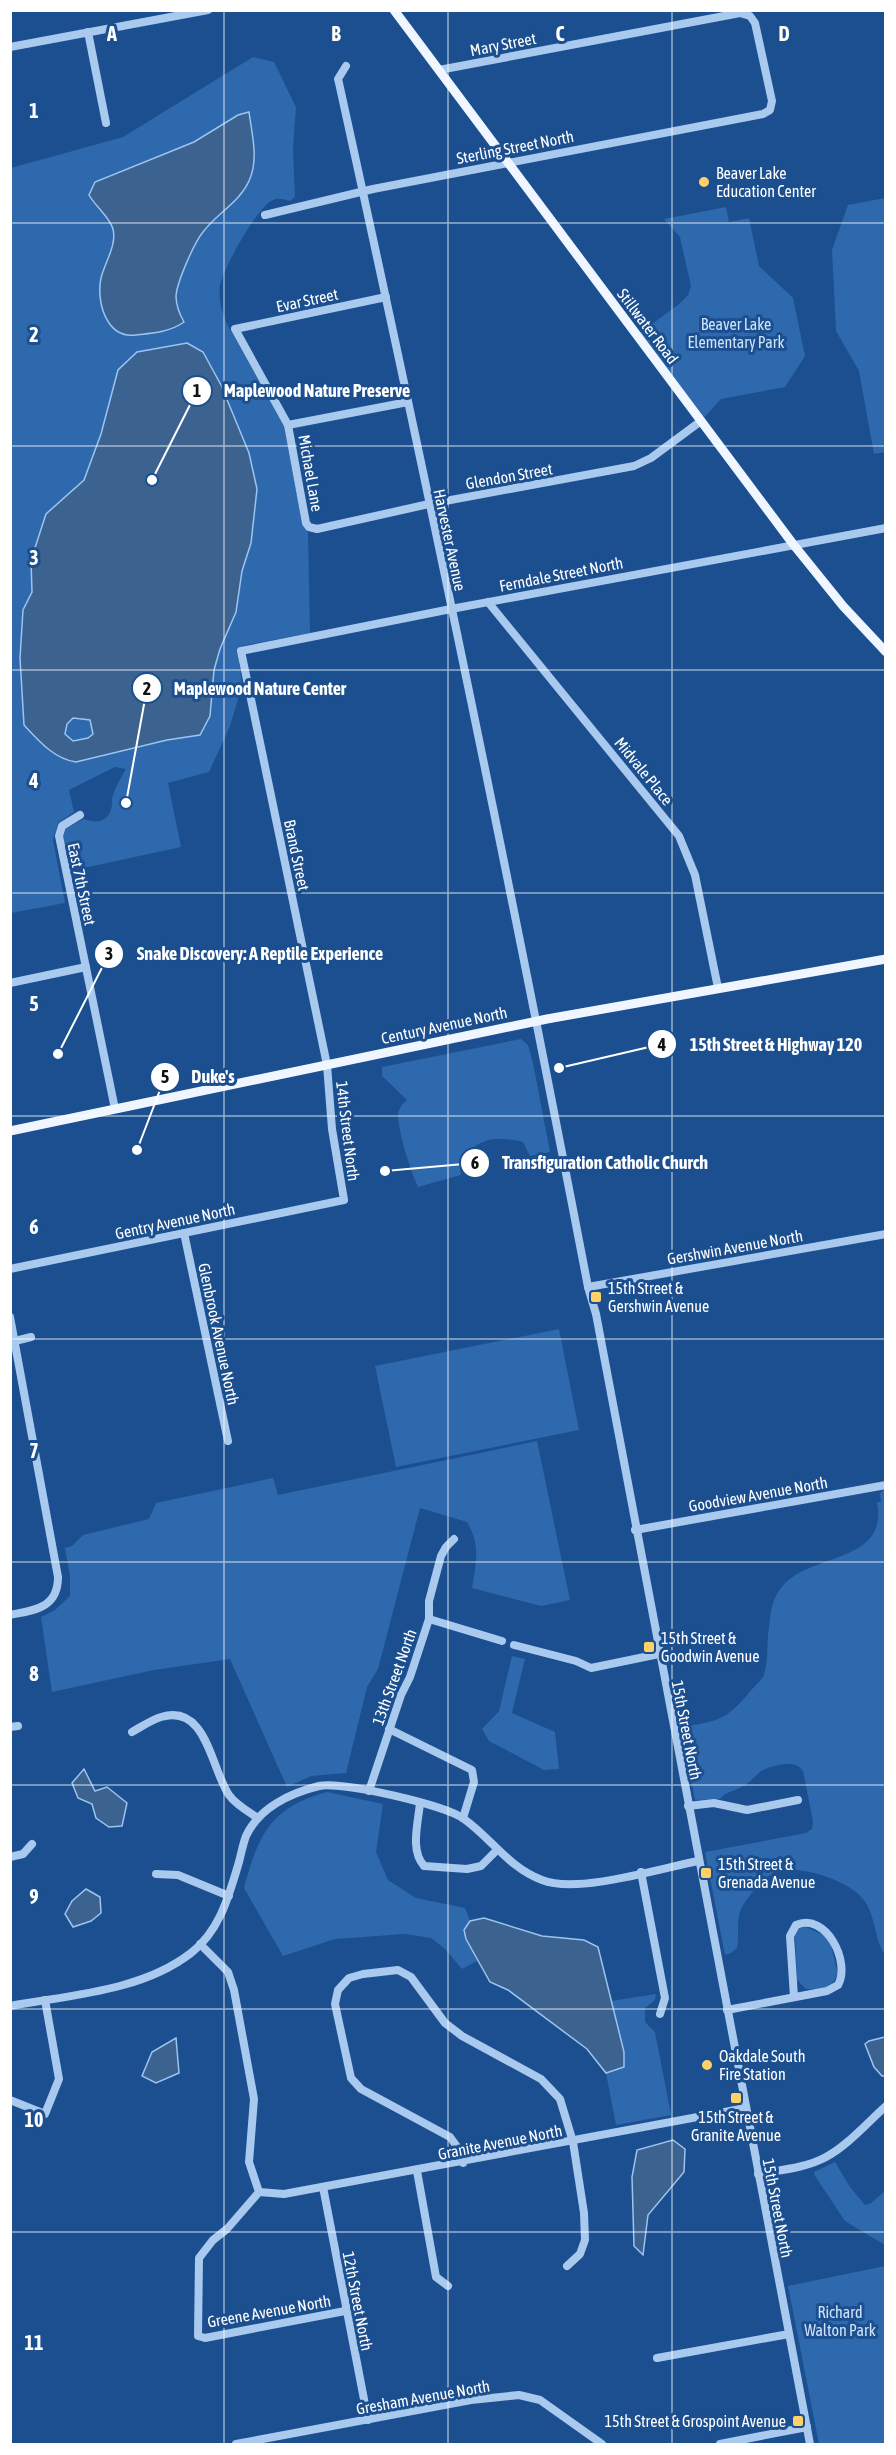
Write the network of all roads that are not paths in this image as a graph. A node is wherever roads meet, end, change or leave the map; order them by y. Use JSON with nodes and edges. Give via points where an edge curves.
{"nodes":[{"id":1,"x":208,"y":10,"type":"edge"},
{"id":2,"x":394,"y":10,"type":"edge"},
{"id":3,"x":88,"y":32,"type":"junction"},
{"id":4,"x":10,"y":47,"type":"edge"},
{"id":5,"x":346,"y":66,"type":"dead end"},
{"id":6,"x":439,"y":70,"type":"junction"},
{"id":7,"x":770,"y":110,"type":"joint"},
{"id":8,"x":106,"y":123,"type":"dead end"},
{"id":9,"x":507,"y":162,"type":"junction"},
{"id":10,"x":363,"y":193,"type":"junction"},
{"id":11,"x":265,"y":215,"type":"dead end"},
{"id":12,"x":386,"y":297,"type":"junction"},
{"id":13,"x":235,"y":329,"type":"joint"},
{"id":14,"x":408,"y":402,"type":"junction"},
{"id":15,"x":701,"y":422,"type":"junction"},
{"id":16,"x":288,"y":425,"type":"junction"},
{"id":17,"x":429,"y":504,"type":"junction"},
{"id":18,"x":309,"y":527,"type":"joint"},
{"id":19,"x":885,"y":528,"type":"edge"},
{"id":20,"x":793,"y":544,"type":"junction"},
{"id":21,"x":488,"y":602,"type":"junction"},
{"id":22,"x":451,"y":609,"type":"junction"},
{"id":23,"x":241,"y":651,"type":"joint"},
{"id":24,"x":885,"y":652,"type":"edge"},
{"id":25,"x":80,"y":815,"type":"dead end"},
{"id":26,"x":885,"y":959,"type":"edge"},
{"id":27,"x":86,"y":967,"type":"junction"},
{"id":28,"x":10,"y":983,"type":"edge"},
{"id":29,"x":718,"y":988,"type":"junction"},
{"id":30,"x":537,"y":1021,"type":"junction"},
{"id":31,"x":327,"y":1065,"type":"junction"},
{"id":32,"x":116,"y":1109,"type":"junction"},
{"id":33,"x":10,"y":1131,"type":"edge"},
{"id":34,"x":344,"y":1200,"type":"joint"},
{"id":35,"x":184,"y":1233,"type":"junction"},
{"id":36,"x":885,"y":1234,"type":"edge"},
{"id":37,"x":10,"y":1269,"type":"edge"},
{"id":38,"x":588,"y":1287,"type":"junction"},
{"id":39,"x":10,"y":1317,"type":"edge"},
{"id":40,"x":31,"y":1337,"type":"dead end"},
{"id":41,"x":15,"y":1341,"type":"junction"},
{"id":42,"x":228,"y":1441,"type":"dead end"},
{"id":43,"x":885,"y":1485,"type":"edge"},
{"id":44,"x":635,"y":1530,"type":"junction"},
{"id":45,"x":454,"y":1539,"type":"dead end"},
{"id":46,"x":10,"y":1615,"type":"edge"},
{"id":47,"x":429,"y":1619,"type":"junction"},
{"id":48,"x":502,"y":1641,"type":"dead end"},
{"id":49,"x":514,"y":1645,"type":"dead end"},
{"id":50,"x":659,"y":1654,"type":"junction"},
{"id":51,"x":389,"y":1729,"type":"junction"},
{"id":52,"x":132,"y":1732,"type":"dead end"},
{"id":53,"x":369,"y":1791,"type":"junction"},
{"id":54,"x":798,"y":1800,"type":"dead end"},
{"id":55,"x":420,"y":1803,"type":"junction"},
{"id":56,"x":688,"y":1806,"type":"junction"},
{"id":57,"x":258,"y":1818,"type":"junction"},
{"id":58,"x":463,"y":1818,"type":"junction"},
{"id":59,"x":32,"y":1844,"type":"dead end"},
{"id":60,"x":497,"y":1850,"type":"junction"},
{"id":61,"x":10,"y":1857,"type":"edge"},
{"id":62,"x":698,"y":1861,"type":"junction"},
{"id":63,"x":641,"y":1872,"type":"junction"},
{"id":64,"x":156,"y":1874,"type":"dead end"},
{"id":65,"x":229,"y":1896,"type":"junction"},
{"id":66,"x":200,"y":1944,"type":"junction"},
{"id":67,"x":794,"y":1997,"type":"junction"},
{"id":68,"x":45,"y":2000,"type":"junction"},
{"id":69,"x":10,"y":2006,"type":"edge"},
{"id":70,"x":727,"y":2010,"type":"junction"},
{"id":71,"x":660,"y":2014,"type":"dead end"},
{"id":72,"x":10,"y":2100,"type":"edge"},
{"id":73,"x":885,"y":2106,"type":"edge"},
{"id":74,"x":746,"y":2108,"type":"junction"},
{"id":75,"x":573,"y":2142,"type":"junction"},
{"id":76,"x":462,"y":2163,"type":"junction"},
{"id":77,"x":417,"y":2171,"type":"junction"},
{"id":78,"x":758,"y":2174,"type":"junction"},
{"id":79,"x":323,"y":2187,"type":"junction"},
{"id":80,"x":259,"y":2192,"type":"junction"},
{"id":81,"x":567,"y":2266,"type":"dead end"},
{"id":82,"x":448,"y":2286,"type":"dead end"},
{"id":83,"x":345,"y":2311,"type":"junction"},
{"id":84,"x":789,"y":2334,"type":"junction"},
{"id":85,"x":657,"y":2358,"type":"dead end"},
{"id":86,"x":368,"y":2420,"type":"junction"},
{"id":87,"x":807,"y":2427,"type":"junction"},
{"id":88,"x":236,"y":2445,"type":"edge"},
{"id":89,"x":602,"y":2445,"type":"edge"},
{"id":90,"x":720,"y":2445,"type":"edge"},
{"id":91,"x":810,"y":2445,"type":"edge"}],
"edges":[{"from":1,"to":3,"type":"street"},
{"from":2,"to":6,"type":"main road","name":"Stillwater Road"},
{"from":3,"to":4,"type":"street"},
{"from":3,"to":8,"type":"street"},
{"from":5,"to":10,"type":"street","name":"Harvester Avenue","via":[[338,79]]},
{"from":6,"to":7,"type":"street","name":"Mary Street","via":[[740,13],[750,16],[755,23],[772,101]]},
{"from":6,"to":9,"type":"main road","name":"Stillwater Road"},
{"from":7,"to":9,"type":"street","name":"Sterling Street North"},
{"from":9,"to":10,"type":"street","name":"Sterling Street North"},
{"from":9,"to":15,"type":"main road","name":"Stillwater Road"},
{"from":10,"to":11,"type":"street","name":"Sterling Street North"},
{"from":10,"to":12,"type":"street","name":"Harvester Avenue"},
{"from":12,"to":13,"type":"street","name":"Evar Street"},
{"from":12,"to":14,"type":"street","name":"Harvester Avenue"},
{"from":13,"to":16,"type":"street","name":"Michael Lane"},
{"from":14,"to":16,"type":"street"},
{"from":14,"to":17,"type":"street","name":"Harvester Avenue"},
{"from":15,"to":17,"type":"street","name":"Glendon Street","via":[[651,458],[633,466]]},
{"from":15,"to":20,"type":"main road","name":"Stillwater Road"},
{"from":16,"to":18,"type":"street","name":"Michael Lane"},
{"from":17,"to":18,"type":"street","name":"Glendon Street","via":[[317,529]]},
{"from":17,"to":22,"type":"street","name":"Harvester Avenue"},
{"from":19,"to":20,"type":"street","name":"Ferndale Street North"},
{"from":20,"to":21,"type":"street","name":"Ferndale Street North"},
{"from":20,"to":24,"type":"main road","name":"Stillwater Road"},
{"from":21,"to":22,"type":"street","name":"Ferndale Street North"},
{"from":21,"to":29,"type":"street","name":"Midvale Place","via":[[679,836],[695,874]]},
{"from":22,"to":23,"type":"street","name":"Ferndale Street North"},
{"from":22,"to":30,"type":"street","name":"Harvester Avenue"},
{"from":23,"to":31,"type":"street","name":"Brand Street"},
{"from":25,"to":27,"type":"street","name":"East 7th Street","via":[[62,826],[59,836]]},
{"from":26,"to":29,"type":"main road","name":"Century Avenue North"},
{"from":27,"to":28,"type":"street"},
{"from":27,"to":32,"type":"street","name":"East 7th Street"},
{"from":29,"to":30,"type":"main road","name":"Century Avenue North"},
{"from":30,"to":31,"type":"main road","name":"Century Avenue North"},
{"from":30,"to":38,"type":"street","name":"15th Street North"},
{"from":31,"to":32,"type":"main road","name":"Century Avenue North"},
{"from":31,"to":34,"type":"street","name":"14th Street North","via":[[332,1129]]},
{"from":32,"to":33,"type":"main road","name":"Century Avenue North"},
{"from":34,"to":35,"type":"street","name":"Gentry Avenue North"},
{"from":35,"to":37,"type":"street","name":"Gentry Avenue North"},
{"from":35,"to":42,"type":"street","name":"Glenbrook Avenue North"},
{"from":36,"to":38,"type":"street","name":"Gershwin Avenue North"},
{"from":38,"to":44,"type":"street","name":"15th Street North"},
{"from":39,"to":41,"type":"street"},
{"from":40,"to":41,"type":"street"},
{"from":41,"to":46,"type":"street","via":[[58,1588],[50,1602]]},
{"from":43,"to":44,"type":"street","name":"Goodview Avenue North"},
{"from":44,"to":50,"type":"street","name":"15th Street North"},
{"from":45,"to":47,"type":"street","name":"13th Street North","via":[[446,1546],[438,1565]]},
{"from":47,"to":48,"type":"street"},
{"from":47,"to":51,"type":"street","name":"13th Street North"},
{"from":49,"to":50,"type":"street","via":[[591,1668]]},
{"from":50,"to":56,"type":"street","name":"15th Street North"},
{"from":51,"to":53,"type":"street","name":"13th Street North"},
{"from":51,"to":58,"type":"street","via":[[472,1770],[474,1782]]},
{"from":52,"to":57,"type":"street","via":[[160,1717],[174,1715],[198,1726],[230,1796]]},
{"from":53,"to":55,"type":"street"},
{"from":53,"to":57,"type":"street","via":[[321,1785],[269,1807]]},
{"from":54,"to":56,"type":"street","via":[[747,1810],[717,1803]]},
{"from":55,"to":58,"type":"street"},
{"from":55,"to":60,"type":"street","via":[[415,1848],[424,1866],[481,1866]]},
{"from":56,"to":62,"type":"street","name":"15th Street North"},
{"from":57,"to":65,"type":"street","via":[[247,1836]]},
{"from":58,"to":60,"type":"street"},
{"from":59,"to":61,"type":"street","via":[[23,1854]]},
{"from":60,"to":63,"type":"street","via":[[518,1867],[554,1883],[583,1885]]},
{"from":62,"to":63,"type":"street"},
{"from":62,"to":70,"type":"street","name":"15th Street North"},
{"from":63,"to":71,"type":"street","via":[[665,1998]]},
{"from":64,"to":65,"type":"street","via":[[178,1875]]},
{"from":65,"to":66,"type":"street","via":[[211,1932]]},
{"from":66,"to":68,"type":"street","via":[[164,1972],[139,1982]]},
{"from":66,"to":80,"type":"street","via":[[228,1972],[234,1990],[254,2099],[249,2162]]},
{"from":67,"to":67,"type":"street","via":[[832,1990],[842,1976],[830,1934],[805,1923],[795,1926],[790,1936]]},
{"from":67,"to":70,"type":"street"},
{"from":68,"to":69,"type":"street"},
{"from":68,"to":72,"type":"street","via":[[59,2079],[54,2095],[45,2114]]},
{"from":70,"to":74,"type":"street","name":"15th Street North"},
{"from":73,"to":78,"type":"street","via":[[826,2157]]},
{"from":74,"to":75,"type":"street","name":"Granite Avenue North"},
{"from":74,"to":78,"type":"street","name":"15th Street North"},
{"from":75,"to":76,"type":"street","name":"Granite Avenue North"},
{"from":75,"to":76,"type":"street","via":[[565,2109],[552,2089],[445,2023],[411,1977],[398,1970],[349,1978],[338,1990],[335,2004],[351,2078],[361,2089],[450,2138]]},
{"from":75,"to":81,"type":"street","via":[[585,2240],[580,2254]]},
{"from":76,"to":77,"type":"street","name":"Granite Avenue North"},
{"from":77,"to":79,"type":"street","name":"Granite Avenue North"},
{"from":77,"to":82,"type":"street","via":[[436,2277]]},
{"from":78,"to":84,"type":"street","name":"15th Street North"},
{"from":79,"to":80,"type":"street","name":"Granite Avenue North","via":[[284,2194]]},
{"from":79,"to":83,"type":"street","name":"12th Street North"},
{"from":80,"to":83,"type":"street","name":"Greene Avenue North","via":[[199,2258],[198,2336],[205,2338]]},
{"from":83,"to":86,"type":"street","name":"12th Street North"},
{"from":84,"to":85,"type":"street"},
{"from":84,"to":87,"type":"street","name":"15th Street North"},
{"from":86,"to":88,"type":"street","name":"Gresham Avenue North"},
{"from":86,"to":89,"type":"street","name":"Gresham Avenue North","via":[[519,2395],[540,2400]]},
{"from":87,"to":90,"type":"street"},
{"from":87,"to":91,"type":"street","name":"15th Street North"}]}
